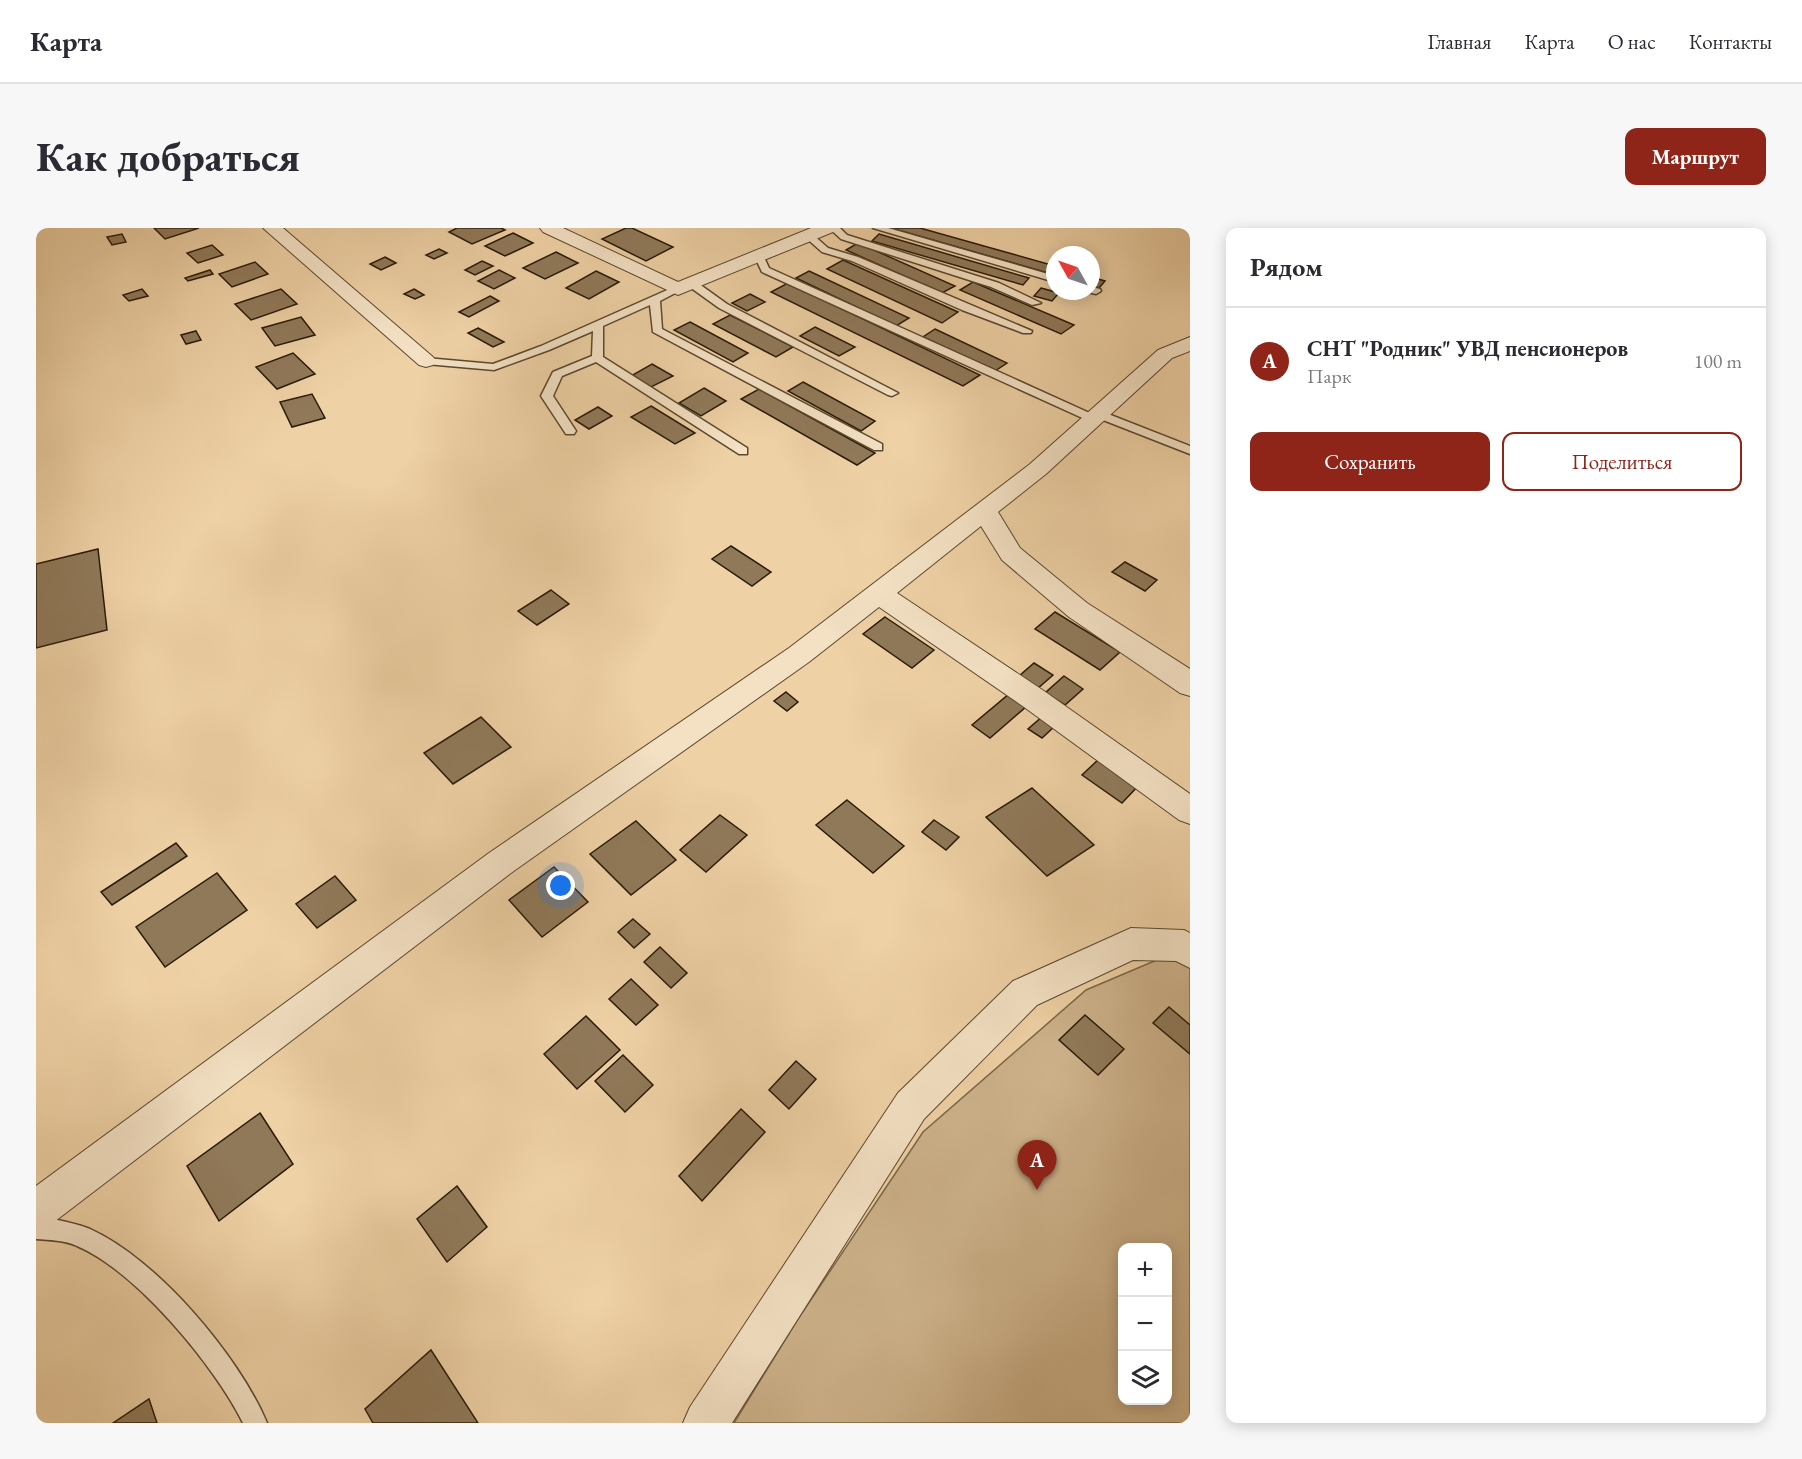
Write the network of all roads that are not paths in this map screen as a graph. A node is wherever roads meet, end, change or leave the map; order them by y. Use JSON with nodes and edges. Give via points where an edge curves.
{"nodes":[{"id":1,"x":272,"y":228,"type":"edge"},
{"id":2,"x":549,"y":228,"type":"edge"},
{"id":3,"x":827,"y":228,"type":"edge"},
{"id":4,"x":834,"y":228,"type":"edge"},
{"id":5,"x":878,"y":228,"type":"edge"},
{"id":6,"x":808,"y":236,"type":"junction"},
{"id":7,"x":759,"y":255,"type":"junction"},
{"id":8,"x":1046,"y":276,"type":"edge"},
{"id":9,"x":684,"y":286,"type":"junction"},
{"id":10,"x":655,"y":299,"type":"junction"},
{"id":11,"x":1036,"y":303,"type":"dead end"},
{"id":12,"x":598,"y":325,"type":"junction"},
{"id":13,"x":1027,"y":331,"type":"dead end"},
{"id":14,"x":1190,"y":342,"type":"edge"},
{"id":15,"x":597,"y":358,"type":"junction"},
{"id":16,"x":426,"y":361,"type":"joint"},
{"id":17,"x":892,"y":393,"type":"dead end"},
{"id":18,"x":1096,"y":417,"type":"junction"},
{"id":19,"x":570,"y":431,"type":"dead end"},
{"id":20,"x":878,"y":447,"type":"dead end"},
{"id":21,"x":1190,"y":450,"type":"edge"},
{"id":22,"x":743,"y":451,"type":"dead end"},
{"id":23,"x":985,"y":511,"type":"junction"},
{"id":24,"x":878,"y":593,"type":"junction"},
{"id":25,"x":1190,"y":685,"type":"edge"},
{"id":26,"x":1190,"y":811,"type":"edge"},
{"id":27,"x":1188,"y":946,"type":"edge"},
{"id":28,"x":36,"y":1211,"type":"edge"},
{"id":29,"x":36,"y":1228,"type":"edge"},
{"id":30,"x":255,"y":1423,"type":"edge"},
{"id":31,"x":706,"y":1423,"type":"edge"}],
"edges":[{"from":1,"to":16,"type":"street"},
{"from":2,"to":9,"type":"street"},
{"from":3,"to":6,"type":"street"},
{"from":4,"to":11,"type":"lane","via":[[844,237],[995,285]]},
{"from":5,"to":8,"type":"lane"},
{"from":6,"to":7,"type":"street"},
{"from":6,"to":13,"type":"lane","via":[[825,250]]},
{"from":7,"to":9,"type":"street"},
{"from":7,"to":18,"type":"lane","via":[[765,270]]},
{"from":9,"to":10,"type":"lane"},
{"from":9,"to":17,"type":"lane"},
{"from":10,"to":12,"type":"lane"},
{"from":10,"to":20,"type":"lane","via":[[657,330]]},
{"from":12,"to":15,"type":"lane"},
{"from":12,"to":16,"type":"lane","via":[[494,368]]},
{"from":14,"to":18,"type":"street","via":[[1165,354]]},
{"from":15,"to":19,"type":"lane","via":[[557,374],[547,396]]},
{"from":15,"to":22,"type":"lane"},
{"from":18,"to":21,"type":"lane"},
{"from":18,"to":23,"type":"street"},
{"from":23,"to":24,"type":"street"},
{"from":23,"to":25,"type":"street","via":[[1011,554],[1078,610]]},
{"from":24,"to":26,"type":"street"},
{"from":24,"to":28,"type":"street","via":[[784,666],[500,863]]},
{"from":27,"to":31,"type":"street","via":[[1131,944],[1025,993],[911,1106]]},
{"from":29,"to":30,"type":"lane","via":[[56,1229],[85,1238],[137,1275],[205,1346],[246,1401]]}]}
